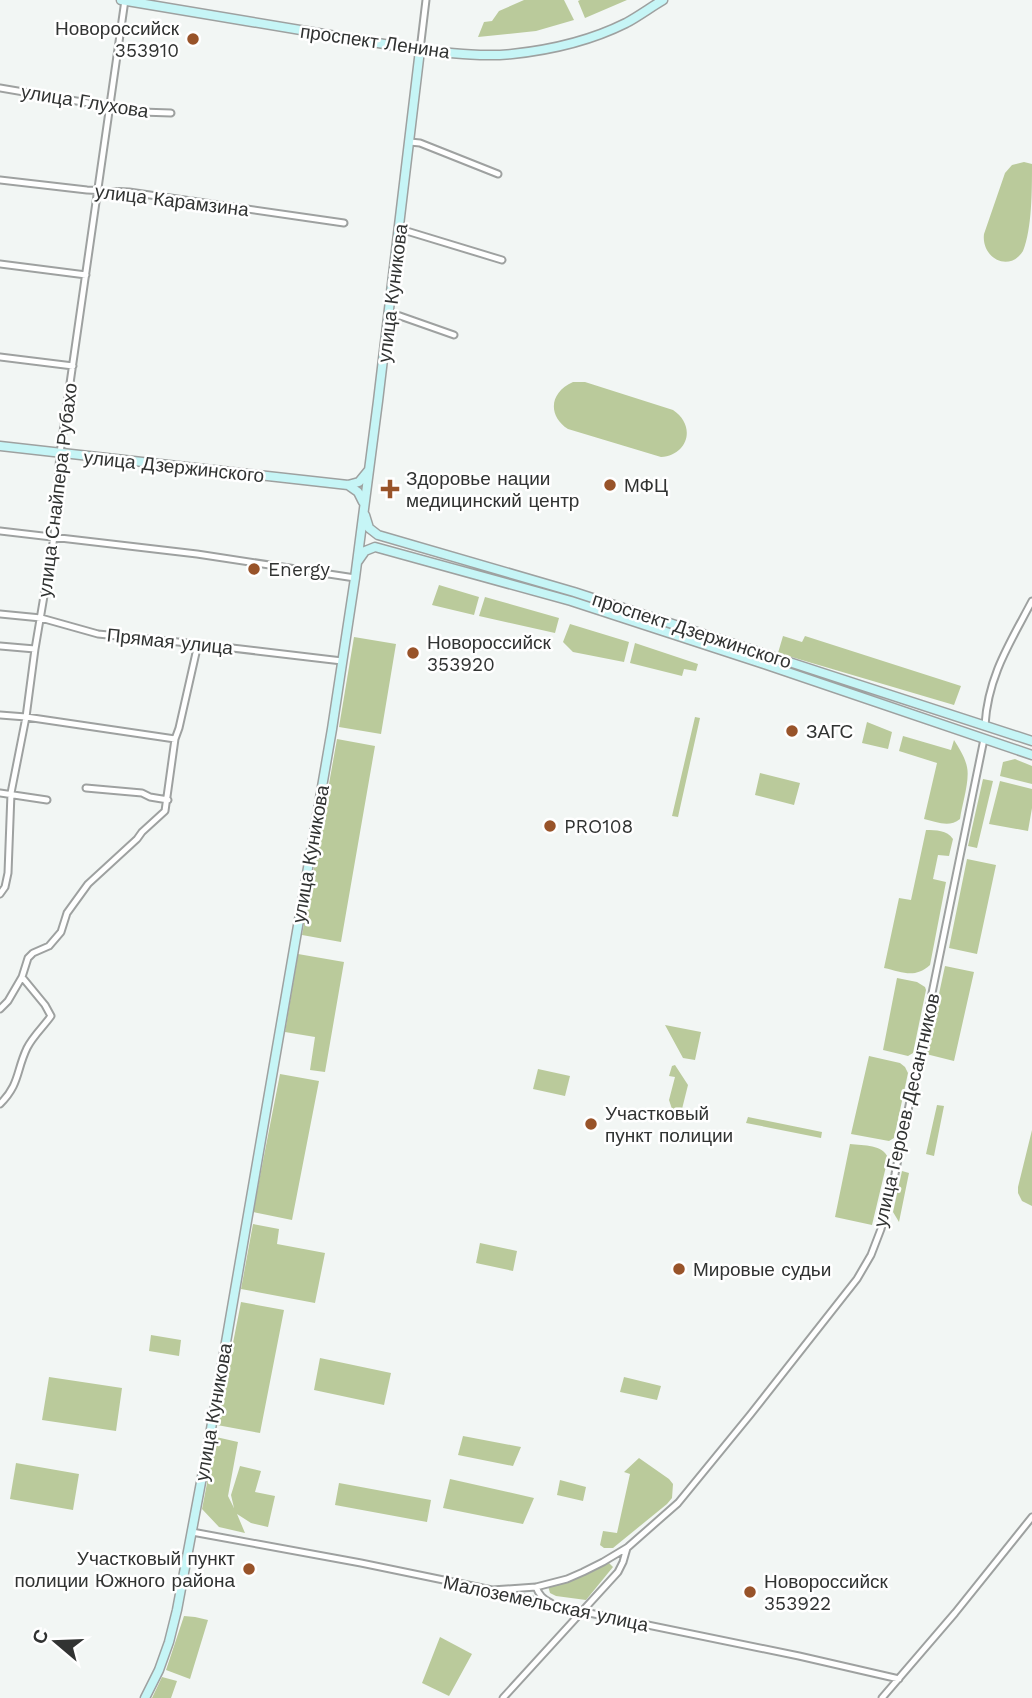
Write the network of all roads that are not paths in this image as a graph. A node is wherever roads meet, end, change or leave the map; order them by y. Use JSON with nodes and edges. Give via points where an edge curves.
{"nodes":[{"id":1,"x":123,"y":0,"type":"edge"},
{"id":2,"x":426,"y":0,"type":"edge"},
{"id":3,"x":663,"y":0,"type":"edge"},
{"id":4,"x":420,"y":50,"type":"junction"},
{"id":5,"x":0,"y":89,"type":"edge"},
{"id":6,"x":111,"y":107,"type":"junction"},
{"id":7,"x":171,"y":113,"type":"dead end"},
{"id":8,"x":410,"y":142,"type":"junction"},
{"id":9,"x":498,"y":174,"type":"dead end"},
{"id":10,"x":0,"y":180,"type":"edge"},
{"id":11,"x":99,"y":191,"type":"junction"},
{"id":12,"x":344,"y":223,"type":"dead end"},
{"id":13,"x":400,"y":229,"type":"junction"},
{"id":14,"x":502,"y":260,"type":"dead end"},
{"id":15,"x":0,"y":264,"type":"edge"},
{"id":16,"x":86,"y":275,"type":"junction"},
{"id":17,"x":389,"y":314,"type":"junction"},
{"id":18,"x":454,"y":335,"type":"dead end"},
{"id":19,"x":0,"y":357,"type":"edge"},
{"id":20,"x":73,"y":366,"type":"junction"},
{"id":21,"x":0,"y":446,"type":"edge"},
{"id":22,"x":60,"y":453,"type":"junction"},
{"id":23,"x":369,"y":469,"type":"junction"},
{"id":24,"x":348,"y":485,"type":"junction"},
{"id":25,"x":364,"y":510,"type":"junction"},
{"id":26,"x":0,"y":531,"type":"edge"},
{"id":27,"x":377,"y":535,"type":"junction"},
{"id":28,"x":54,"y":537,"type":"junction"},
{"id":29,"x":361,"y":538,"type":"junction"},
{"id":30,"x":375,"y":547,"type":"junction"},
{"id":31,"x":356,"y":564,"type":"junction"},
{"id":32,"x":355,"y":578,"type":"junction"},
{"id":33,"x":573,"y":597,"type":"junction"},
{"id":34,"x":1032,"y":601,"type":"edge"},
{"id":35,"x":0,"y":614,"type":"edge"},
{"id":36,"x":41,"y":618,"type":"junction"},
{"id":37,"x":198,"y":643,"type":"junction"},
{"id":38,"x":0,"y":646,"type":"edge"},
{"id":39,"x":34,"y":649,"type":"junction"},
{"id":40,"x":342,"y":660,"type":"junction"},
{"id":41,"x":0,"y":715,"type":"edge"},
{"id":42,"x":26,"y":717,"type":"junction"},
{"id":43,"x":985,"y":725,"type":"junction"},
{"id":44,"x":175,"y":739,"type":"junction"},
{"id":45,"x":984,"y":739,"type":"junction"},
{"id":46,"x":1032,"y":741,"type":"edge"},
{"id":47,"x":1032,"y":755,"type":"edge"},
{"id":48,"x":86,"y":788,"type":"dead end"},
{"id":49,"x":0,"y":793,"type":"edge"},
{"id":50,"x":11,"y":793,"type":"junction"},
{"id":51,"x":47,"y":800,"type":"dead end"},
{"id":52,"x":168,"y":800,"type":"junction"},
{"id":53,"x":0,"y":894,"type":"edge"},
{"id":54,"x":22,"y":977,"type":"junction"},
{"id":55,"x":0,"y":1009,"type":"edge"},
{"id":56,"x":0,"y":1104,"type":"edge"},
{"id":57,"x":1032,"y":1517,"type":"edge"},
{"id":58,"x":192,"y":1532,"type":"junction"},
{"id":59,"x":628,"y":1547,"type":"junction"},
{"id":60,"x":536,"y":1587,"type":"junction"},
{"id":61,"x":492,"y":1590,"type":"junction"},
{"id":62,"x":560,"y":1607,"type":"junction"},
{"id":63,"x":582,"y":1611,"type":"junction"},
{"id":64,"x":899,"y":1679,"type":"junction"},
{"id":65,"x":145,"y":1698,"type":"edge"},
{"id":66,"x":503,"y":1698,"type":"edge"},
{"id":67,"x":882,"y":1698,"type":"edge"}],
"edges":[{"from":1,"to":4,"type":"street","name":"проспект Ленина"},
{"from":1,"to":6,"type":"street","name":"улица Снайпера Рубахо"},
{"from":2,"to":4,"type":"street","name":"улица Куникова"},
{"from":3,"to":4,"type":"street","name":"проспект Ленина","via":[[626,23],[545,49],[511,54]]},
{"from":4,"to":8,"type":"street","name":"улица Куникова"},
{"from":5,"to":6,"type":"street","name":"улица Глухова"},
{"from":6,"to":7,"type":"street","name":"улица Глухова"},
{"from":6,"to":11,"type":"street","name":"улица Снайпера Рубахо"},
{"from":8,"to":9,"type":"street"},
{"from":8,"to":13,"type":"street","name":"улица Куникова"},
{"from":10,"to":11,"type":"street","name":"улица Карамзина"},
{"from":11,"to":12,"type":"street","name":"улица Карамзина"},
{"from":11,"to":16,"type":"street","name":"улица Снайпера Рубахо"},
{"from":13,"to":14,"type":"street"},
{"from":13,"to":17,"type":"street","name":"улица Куникова"},
{"from":15,"to":16,"type":"street"},
{"from":16,"to":20,"type":"street","name":"улица Снайпера Рубахо"},
{"from":17,"to":18,"type":"street"},
{"from":17,"to":23,"type":"street","name":"улица Куникова"},
{"from":19,"to":20,"type":"street"},
{"from":20,"to":22,"type":"street","name":"улица Снайпера Рубахо"},
{"from":21,"to":22,"type":"street","name":"улица Дзержинского"},
{"from":22,"to":24,"type":"street","name":"улица Дзержинского"},
{"from":22,"to":28,"type":"street","name":"улица Снайпера Рубахо"},
{"from":23,"to":24,"type":"street","via":[[359,482]]},
{"from":23,"to":25,"type":"street","name":"улица Куникова"},
{"from":24,"to":25,"type":"street","via":[[361,495]]},
{"from":25,"to":27,"type":"street","via":[[369,528]]},
{"from":25,"to":29,"type":"street","name":"улица Куникова"},
{"from":26,"to":28,"type":"street"},
{"from":27,"to":29,"type":"street"},
{"from":27,"to":33,"type":"street","name":"проспект Дзержинского"},
{"from":28,"to":32,"type":"street"},
{"from":28,"to":36,"type":"street","name":"улица Снайпера Рубахо"},
{"from":29,"to":30,"type":"street"},
{"from":29,"to":31,"type":"street","name":"улица Куникова"},
{"from":30,"to":31,"type":"street","via":[[365,551]]},
{"from":30,"to":33,"type":"street","name":"проспект Дзержинского"},
{"from":31,"to":32,"type":"street","name":"улица Куникова"},
{"from":32,"to":40,"type":"street","name":"улица Куникова"},
{"from":33,"to":43,"type":"street","name":"проспект Дзержинского"},
{"from":33,"to":45,"type":"street","name":"проспект Дзержинского"},
{"from":34,"to":43,"type":"street","name":"улица Героев Десантников","via":[[1001,659],[986,704]]},
{"from":35,"to":36,"type":"street","name":"Прямая улица"},
{"from":36,"to":37,"type":"street","name":"Прямая улица","via":[[98,634]]},
{"from":36,"to":39,"type":"street","name":"улица Снайпера Рубахо"},
{"from":37,"to":40,"type":"street","name":"Прямая улица"},
{"from":37,"to":44,"type":"street"},
{"from":38,"to":39,"type":"street"},
{"from":39,"to":42,"type":"street","name":"улица Снайпера Рубахо"},
{"from":40,"to":58,"type":"street","name":"улица Куникова"},
{"from":41,"to":42,"type":"street"},
{"from":42,"to":44,"type":"street"},
{"from":42,"to":50,"type":"street","name":"улица Снайпера Рубахо"},
{"from":43,"to":45,"type":"street","name":"улица Героев Десантников"},
{"from":43,"to":46,"type":"street","name":"проспект Дзержинского"},
{"from":44,"to":52,"type":"street"},
{"from":45,"to":47,"type":"street","name":"проспект Дзержинского"},
{"from":45,"to":59,"type":"street","name":"улица Героев Десантников","via":[[895,1174],[871,1255],[857,1279],[690,1489]]},
{"from":48,"to":52,"type":"street"},
{"from":49,"to":50,"type":"street"},
{"from":50,"to":51,"type":"street"},
{"from":50,"to":53,"type":"street","name":"улица Снайпера Рубахо","via":[[8,873]]},
{"from":52,"to":54,"type":"street","via":[[161,816],[88,884],[67,912],[61,932],[49,946],[28,958]]},
{"from":54,"to":55,"type":"street"},
{"from":54,"to":56,"type":"street","via":[[51,1016],[28,1045],[15,1086]]},
{"from":57,"to":64,"type":"street"},
{"from":58,"to":61,"type":"street","name":"Малоземельская улица"},
{"from":58,"to":65,"type":"street","name":"улица Куникова","via":[[169,1642]]},
{"from":59,"to":60,"type":"street","via":[[583,1572]]},
{"from":59,"to":63,"type":"street","name":"улица Героев Десантников","via":[[618,1572]]},
{"from":60,"to":61,"type":"street"},
{"from":60,"to":62,"type":"street","via":[[544,1599]]},
{"from":61,"to":62,"type":"street","name":"Малоземельская улица"},
{"from":62,"to":63,"type":"street","name":"Малоземельская улица"},
{"from":63,"to":64,"type":"street","name":"Малоземельская улица"},
{"from":63,"to":66,"type":"street","name":"улица Героев Десантников"},
{"from":64,"to":67,"type":"street"}]}
